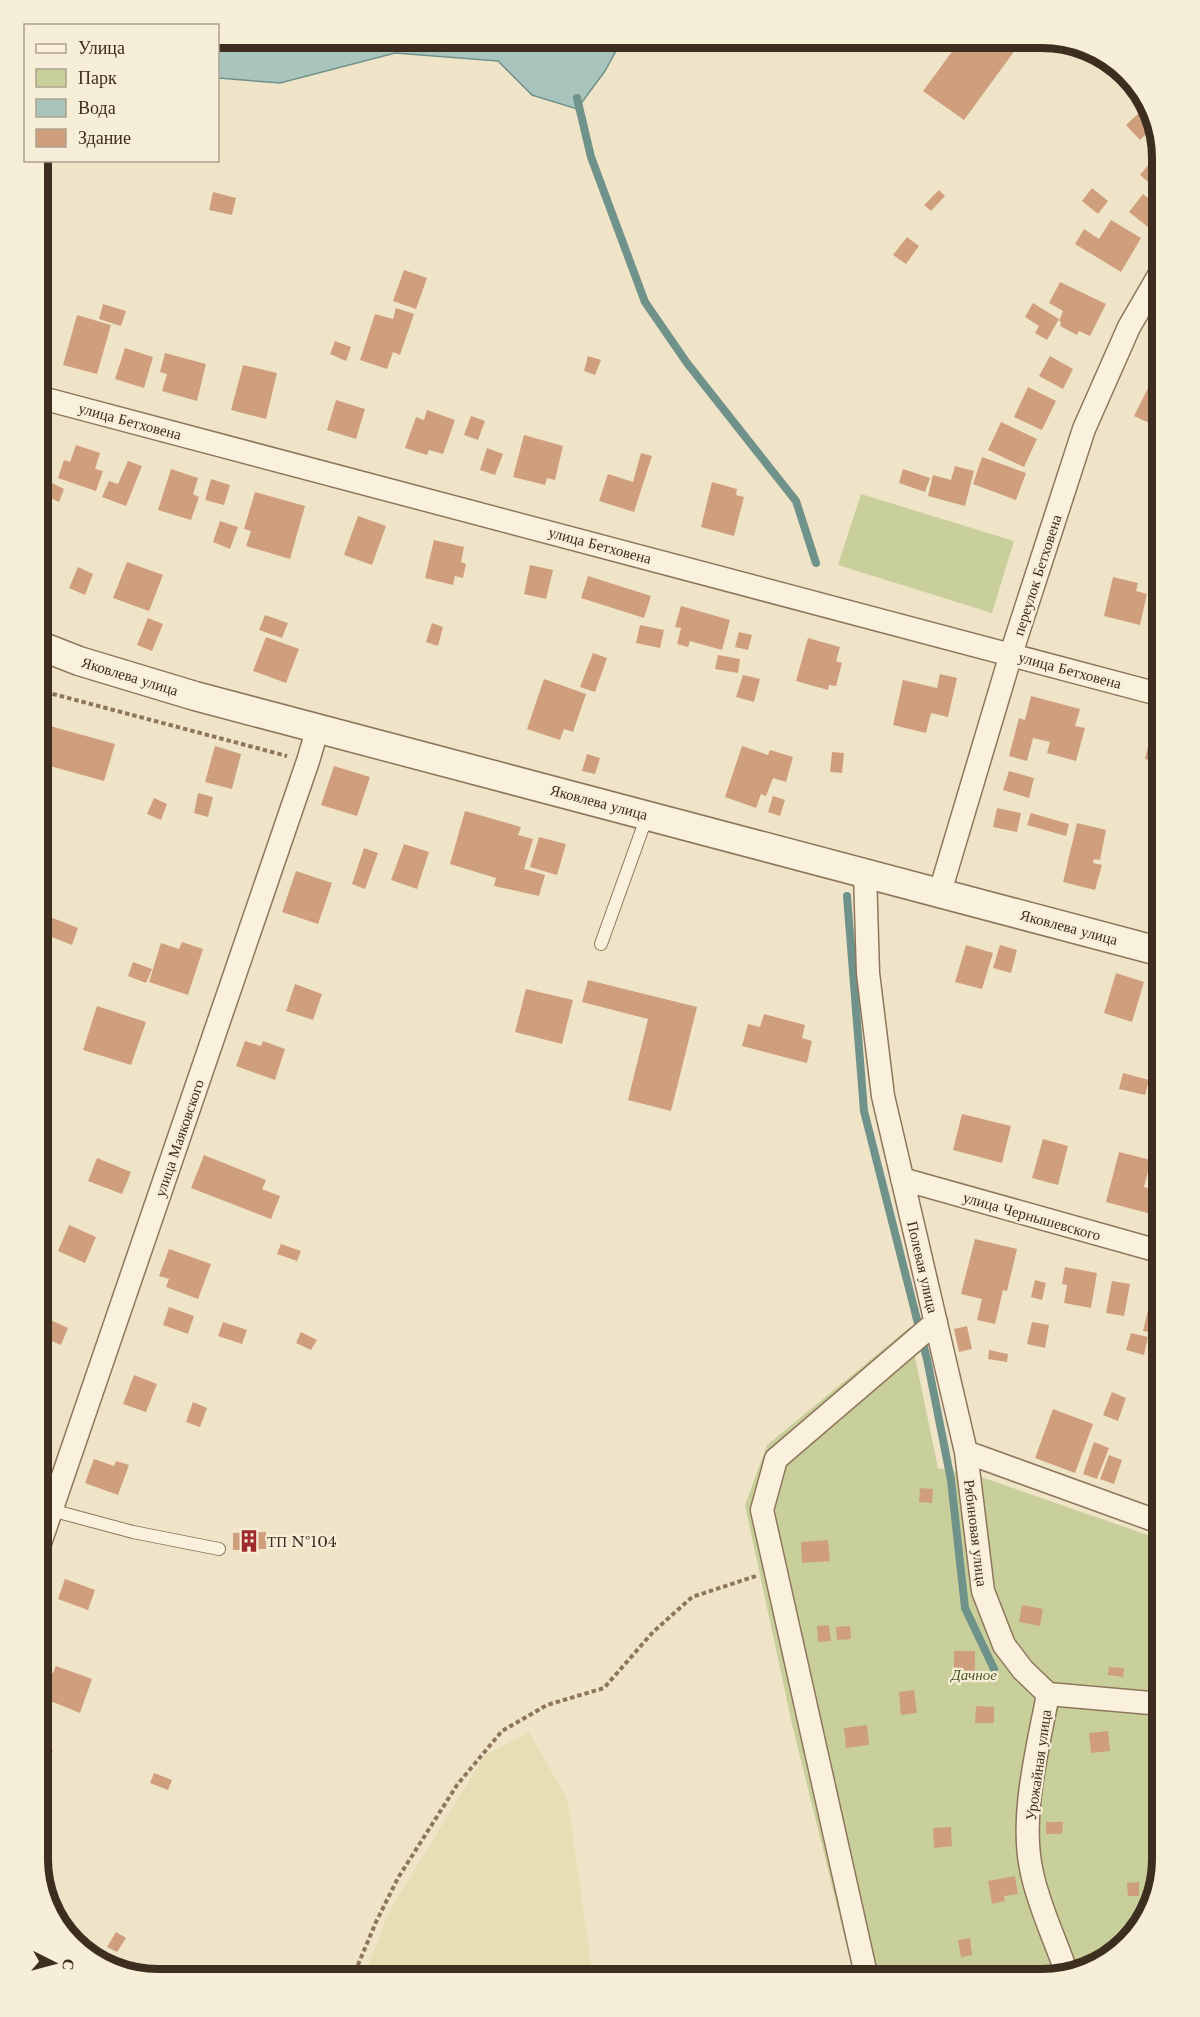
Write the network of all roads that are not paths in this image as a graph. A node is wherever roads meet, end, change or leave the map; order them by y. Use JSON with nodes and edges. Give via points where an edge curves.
{"nodes":[{"id":1,"x":1152,"y":288,"type":"edge"},
{"id":2,"x":48,"y":400,"type":"edge"},
{"id":3,"x":48,"y":649,"type":"edge"},
{"id":4,"x":1011,"y":654,"type":"junction"},
{"id":5,"x":1152,"y":692,"type":"edge"},
{"id":6,"x":318,"y":727,"type":"junction"},
{"id":7,"x":647,"y":814,"type":"junction"},
{"id":8,"x":865,"y":872,"type":"junction"},
{"id":9,"x":940,"y":892,"type":"junction"},
{"id":10,"x":601,"y":944,"type":"dead end"},
{"id":11,"x":1152,"y":949,"type":"edge"},
{"id":12,"x":902,"y":1179,"type":"junction"},
{"id":13,"x":1152,"y":1249,"type":"edge"},
{"id":14,"x":936,"y":1322,"type":"junction"},
{"id":15,"x":966,"y":1452,"type":"junction"},
{"id":16,"x":51,"y":1510,"type":"junction"},
{"id":17,"x":48,"y":1519,"type":"edge"},
{"id":18,"x":1152,"y":1519,"type":"edge"},
{"id":19,"x":219,"y":1549,"type":"dead end"},
{"id":20,"x":1048,"y":1694,"type":"junction"},
{"id":21,"x":1152,"y":1703,"type":"edge"},
{"id":22,"x":1064,"y":1967,"type":"edge"},
{"id":23,"x":865,"y":1969,"type":"edge"}],
"edges":[{"from":1,"to":4,"type":"street","name":"переулок Бетховена","via":[[1084,429]]},
{"from":2,"to":4,"type":"street","name":"улица Бетховена"},
{"from":3,"to":6,"type":"street","name":"Яковлева улица","via":[[195,696]]},
{"from":4,"to":5,"type":"street","name":"улица Бетховена"},
{"from":4,"to":9,"type":"street","name":"переулок Бетховена"},
{"from":6,"to":7,"type":"street","name":"Яковлева улица"},
{"from":6,"to":16,"type":"street","name":"улица Маяковского"},
{"from":7,"to":8,"type":"street","name":"Яковлева улица"},
{"from":7,"to":10,"type":"lane"},
{"from":8,"to":9,"type":"street","name":"Яковлева улица"},
{"from":8,"to":12,"type":"street","name":"Полевая улица","via":[[868,973],[883,1096]]},
{"from":9,"to":11,"type":"street","name":"Яковлева улица"},
{"from":12,"to":13,"type":"street","name":"улица Чернышевского"},
{"from":12,"to":14,"type":"street","name":"Полевая улица"},
{"from":14,"to":15,"type":"street","name":"Полевая улица"},
{"from":14,"to":23,"type":"street","via":[[776,1459],[762,1510]]},
{"from":15,"to":18,"type":"street"},
{"from":15,"to":20,"type":"street","name":"Рябиновая улица","via":[[983,1591],[1004,1645]]},
{"from":16,"to":17,"type":"street","name":"улица Маяковского"},
{"from":16,"to":19,"type":"lane"},
{"from":20,"to":21,"type":"street"},
{"from":20,"to":22,"type":"street","name":"Урожайная улица","via":[[1034,1765],[1028,1829],[1032,1872]]}]}
